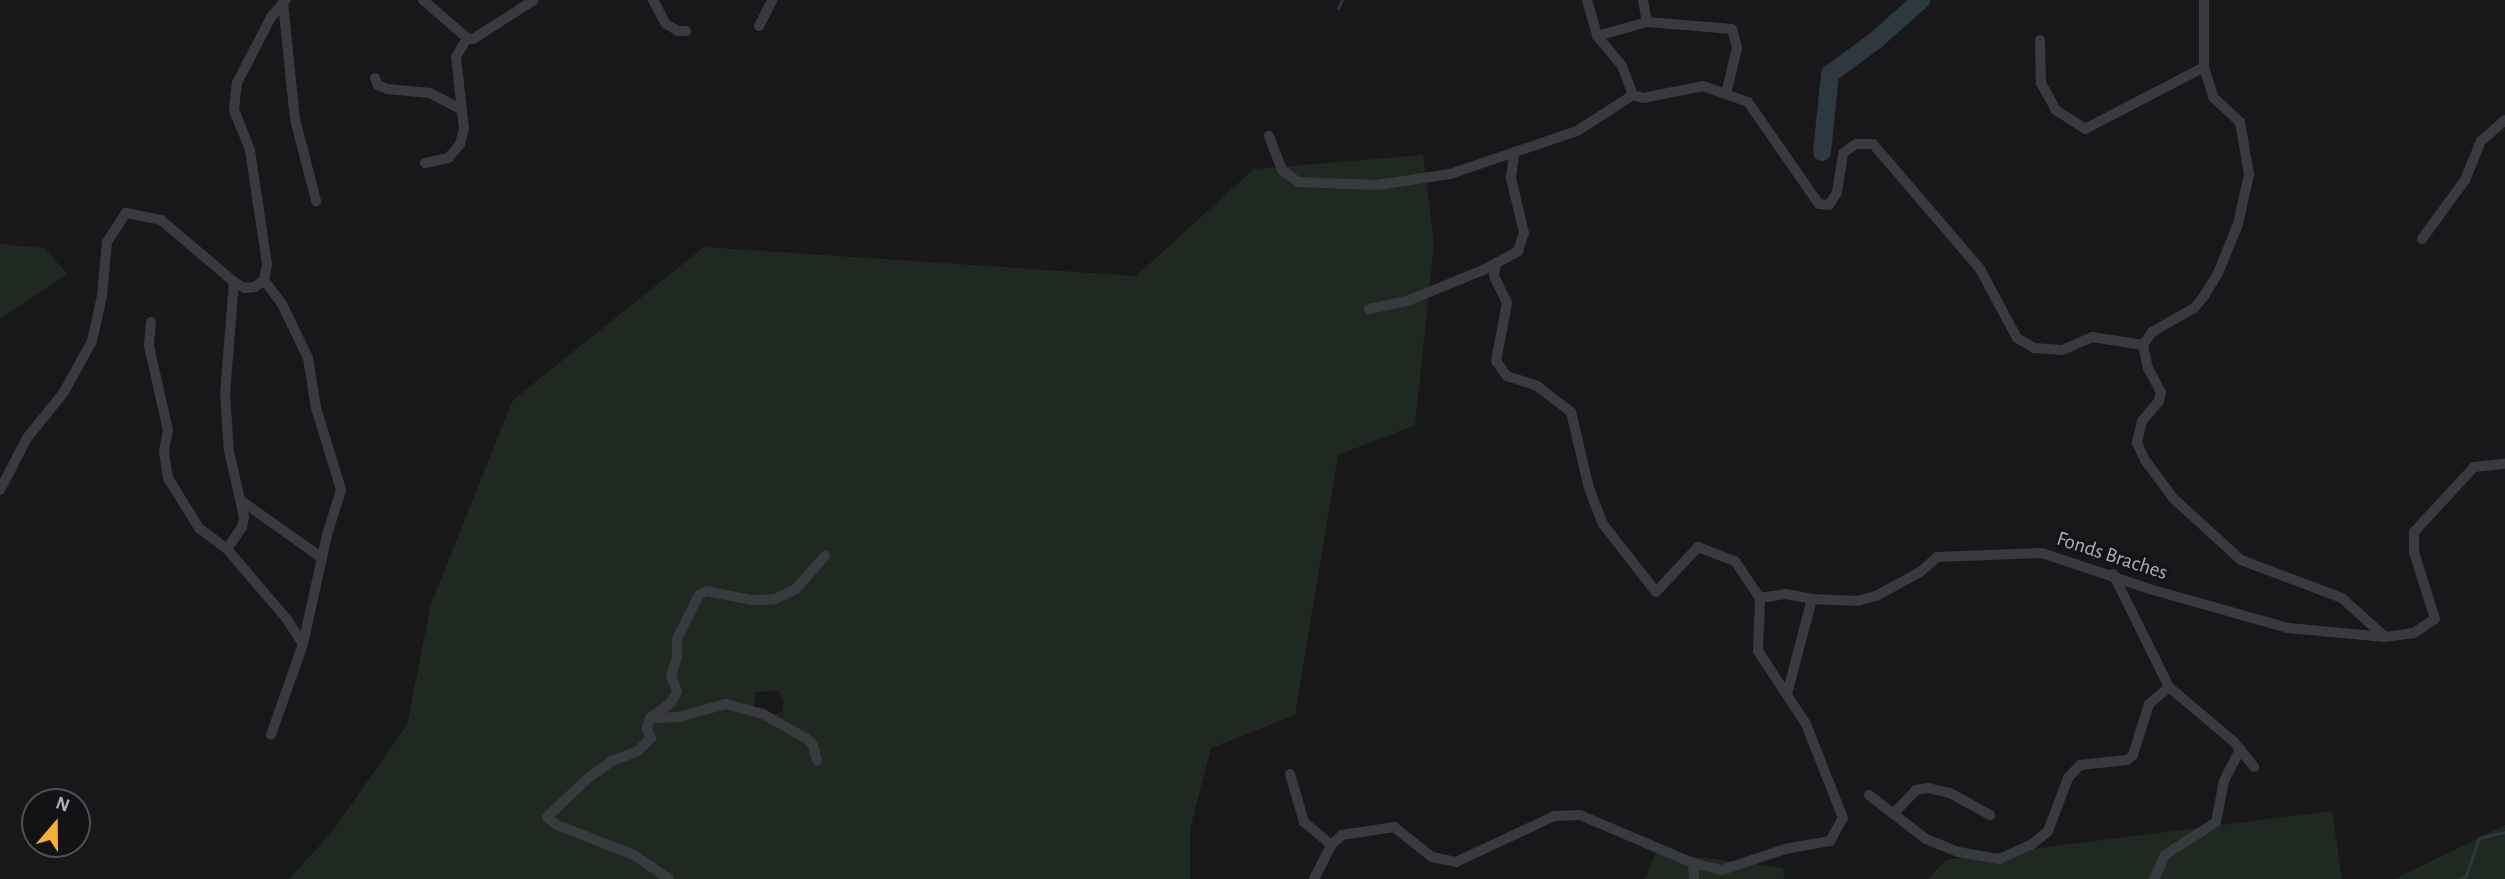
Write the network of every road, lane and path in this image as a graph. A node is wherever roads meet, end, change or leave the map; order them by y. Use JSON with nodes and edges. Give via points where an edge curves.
{"nodes":[{"id":1,"x":534,"y":0,"type":"edge"},
{"id":2,"x":653,"y":0,"type":"edge"},
{"id":3,"x":772,"y":0,"type":"edge"},
{"id":4,"x":1587,"y":0,"type":"edge"},
{"id":5,"x":1643,"y":0,"type":"edge"},
{"id":6,"x":2204,"y":0,"type":"edge"},
{"id":7,"x":425,"y":1,"type":"edge"},
{"id":8,"x":284,"y":2,"type":"edge"},
{"id":9,"x":1647,"y":22,"type":"junction"},
{"id":10,"x":759,"y":26,"type":"dead end"},
{"id":11,"x":686,"y":31,"type":"dead end"},
{"id":12,"x":1597,"y":36,"type":"junction"},
{"id":13,"x":467,"y":38,"type":"junction"},
{"id":14,"x":2040,"y":40,"type":"dead end"},
{"id":15,"x":2204,"y":67,"type":"junction"},
{"id":16,"x":375,"y":78,"type":"dead end"},
{"id":17,"x":1726,"y":94,"type":"junction"},
{"id":18,"x":1633,"y":95,"type":"junction"},
{"id":19,"x":463,"y":110,"type":"junction"},
{"id":20,"x":2505,"y":120,"type":"edge"},
{"id":21,"x":1269,"y":136,"type":"dead end"},
{"id":22,"x":1514,"y":152,"type":"junction"},
{"id":23,"x":425,"y":163,"type":"dead end"},
{"id":24,"x":316,"y":201,"type":"dead end"},
{"id":25,"x":2422,"y":239,"type":"dead end"},
{"id":26,"x":1496,"y":263,"type":"junction"},
{"id":27,"x":264,"y":280,"type":"junction"},
{"id":28,"x":234,"y":282,"type":"junction"},
{"id":29,"x":1369,"y":309,"type":"dead end"},
{"id":30,"x":151,"y":322,"type":"dead end"},
{"id":31,"x":2143,"y":345,"type":"junction"},
{"id":32,"x":2505,"y":464,"type":"edge"},
{"id":33,"x":0,"y":490,"type":"edge"},
{"id":34,"x":243,"y":502,"type":"junction"},
{"id":35,"x":227,"y":549,"type":"junction"},
{"id":36,"x":825,"y":556,"type":"dead end"},
{"id":37,"x":322,"y":558,"type":"junction"},
{"id":38,"x":2113,"y":575,"type":"junction"},
{"id":39,"x":1760,"y":598,"type":"junction"},
{"id":40,"x":1812,"y":599,"type":"junction"},
{"id":41,"x":2385,"y":637,"type":"junction"},
{"id":42,"x":303,"y":644,"type":"junction"},
{"id":43,"x":2169,"y":687,"type":"junction"},
{"id":44,"x":1787,"y":694,"type":"junction"},
{"id":45,"x":650,"y":718,"type":"junction"},
{"id":46,"x":271,"y":735,"type":"dead end"},
{"id":47,"x":2240,"y":749,"type":"junction"},
{"id":48,"x":817,"y":761,"type":"dead end"},
{"id":49,"x":2254,"y":767,"type":"dead end"},
{"id":50,"x":1290,"y":774,"type":"dead end"},
{"id":51,"x":1869,"y":795,"type":"dead end"},
{"id":52,"x":1893,"y":814,"type":"junction"},
{"id":53,"x":1990,"y":815,"type":"dead end"},
{"id":54,"x":1331,"y":845,"type":"junction"},
{"id":55,"x":1693,"y":863,"type":"junction"},
{"id":56,"x":669,"y":879,"type":"edge"},
{"id":57,"x":1314,"y":879,"type":"edge"},
{"id":58,"x":1694,"y":879,"type":"edge"},
{"id":59,"x":2154,"y":879,"type":"edge"}],
"edges":[{"from":1,"to":13,"type":"street","via":[[480,36]]},
{"from":2,"to":11,"type":"street","via":[[666,24],[678,32]]},
{"from":3,"to":10,"type":"street"},
{"from":4,"to":12,"type":"street"},
{"from":5,"to":9,"type":"street"},
{"from":6,"to":15,"type":"street"},
{"from":7,"to":13,"type":"street"},
{"from":8,"to":24,"type":"street","via":[[295,119]]},
{"from":8,"to":27,"type":"street","via":[[237,83],[234,110],[250,150],[267,264]]},
{"from":9,"to":12,"type":"street"},
{"from":9,"to":17,"type":"street","via":[[1732,29],[1737,48]]},
{"from":12,"to":18,"type":"street","via":[[1622,66]]},
{"from":13,"to":19,"type":"street","via":[[456,57]]},
{"from":14,"to":15,"type":"street","via":[[2041,83],[2056,110],[2085,130]]},
{"from":15,"to":31,"type":"street","via":[[2213,97],[2240,122],[2246,141],[2249,174],[2242,206],[2205,296],[2152,332]]},
{"from":16,"to":19,"type":"street","via":[[387,89],[430,93]]},
{"from":17,"to":18,"type":"street","via":[[1703,86],[1643,98]]},
{"from":17,"to":31,"type":"street","via":[[1748,102],[1819,204],[1829,205],[1837,192],[1843,153],[1856,144],[1873,144],[1980,269],[2017,338],[2034,348],[2062,351],[2092,337]]},
{"from":18,"to":22,"type":"street","via":[[1577,131]]},
{"from":19,"to":23,"type":"street","via":[[464,129],[455,153]]},
{"from":20,"to":25,"type":"street","via":[[2481,141],[2465,180]]},
{"from":21,"to":22,"type":"street","via":[[1282,170],[1298,182],[1377,185],[1450,174]]},
{"from":22,"to":26,"type":"street","via":[[1511,178],[1524,233],[1518,251]]},
{"from":26,"to":29,"type":"street","via":[[1407,301]]},
{"from":26,"to":39,"type":"street","via":[[1494,276],[1507,303],[1496,361],[1507,376],[1537,386],[1571,412],[1602,524],[1657,592],[1698,547],[1735,561]]},
{"from":27,"to":28,"type":"street","via":[[245,288]]},
{"from":27,"to":37,"type":"street","via":[[282,304],[308,358],[316,408],[339,480],[338,504]]},
{"from":28,"to":33,"type":"street","via":[[161,220],[126,213],[107,242],[92,341],[64,392],[27,438]]},
{"from":28,"to":34,"type":"street","via":[[225,393],[229,451]]},
{"from":30,"to":35,"type":"street","via":[[149,346],[168,430],[164,451],[168,478],[199,528]]},
{"from":31,"to":41,"type":"street","via":[[2148,368],[2161,392],[2160,401],[2142,421],[2137,443],[2173,498],[2241,560],[2342,598]]},
{"from":32,"to":41,"type":"street","name":"Fonds Braches","via":[[2474,467],[2414,532],[2414,552],[2435,619],[2414,633]]},
{"from":34,"to":35,"type":"street","via":[[242,527]]},
{"from":34,"to":37,"type":"street"},
{"from":35,"to":42,"type":"street"},
{"from":36,"to":45,"type":"street","via":[[796,589],[775,599],[699,595],[677,639],[671,676],[677,691],[671,703]]},
{"from":37,"to":42,"type":"street"},
{"from":38,"to":40,"type":"street","name":"Fonds Braches","via":[[2042,553],[1937,557],[1876,596],[1858,601]]},
{"from":38,"to":41,"type":"street","name":"Fonds Braches","via":[[2288,628]]},
{"from":38,"to":43,"type":"street"},
{"from":39,"to":40,"type":"street","name":"Fonds Braches","via":[[1786,594]]},
{"from":39,"to":44,"type":"street","via":[[1758,651]]},
{"from":40,"to":44,"type":"street"},
{"from":42,"to":46,"type":"street"},
{"from":43,"to":47,"type":"street"},
{"from":43,"to":52,"type":"street","via":[[2149,704],[2133,755],[2127,760],[2080,765],[2068,778],[2048,831],[2031,845],[1999,859],[1958,852],[1926,839]]},
{"from":44,"to":55,"type":"street","via":[[1807,723],[1843,818],[1830,841],[1786,849],[1722,870]]},
{"from":45,"to":48,"type":"street","via":[[726,704],[763,714],[807,739]]},
{"from":45,"to":56,"type":"street","via":[[651,738],[638,751],[612,761],[547,817],[634,855]]},
{"from":47,"to":49,"type":"street"},
{"from":47,"to":59,"type":"street","via":[[2224,781],[2216,822],[2165,855]]},
{"from":50,"to":54,"type":"street","via":[[1304,822]]},
{"from":51,"to":52,"type":"street"},
{"from":52,"to":53,"type":"street","via":[[1916,790],[1928,788],[1950,793]]},
{"from":54,"to":55,"type":"street","via":[[1342,835],[1394,827],[1432,857],[1456,862],[1554,816],[1580,815]]},
{"from":54,"to":57,"type":"street"},
{"from":55,"to":58,"type":"street"}]}
